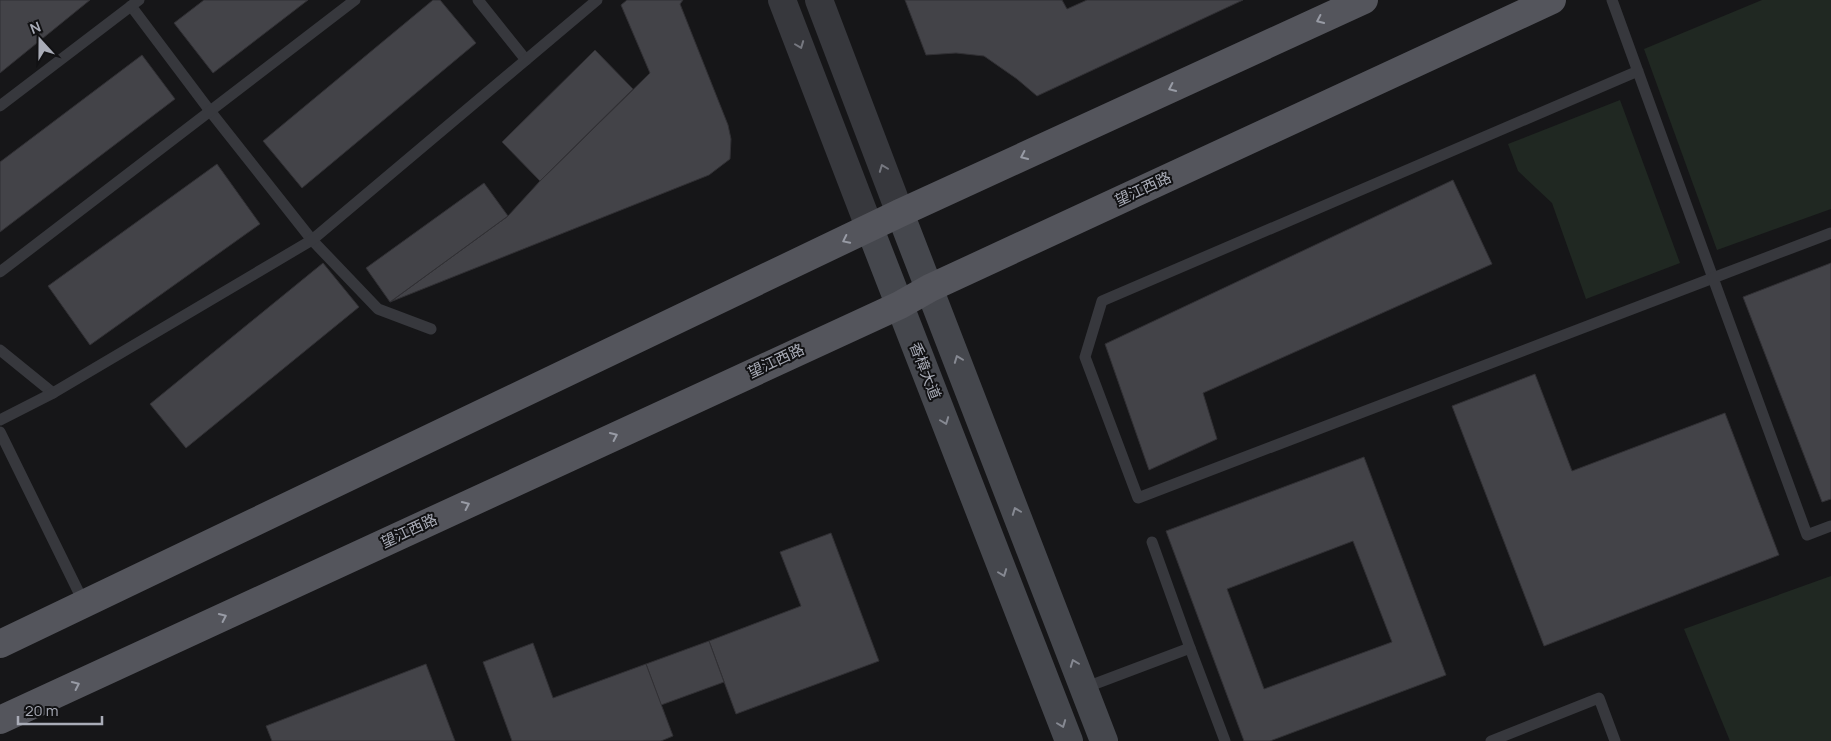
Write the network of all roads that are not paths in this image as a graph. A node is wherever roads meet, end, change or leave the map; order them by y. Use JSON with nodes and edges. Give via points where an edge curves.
{"nodes":[{"id":1,"x":355,"y":0,"type":"edge"},
{"id":2,"x":478,"y":0,"type":"edge"},
{"id":3,"x":597,"y":0,"type":"edge"},
{"id":4,"x":782,"y":0,"type":"edge"},
{"id":5,"x":820,"y":0,"type":"edge"},
{"id":6,"x":1364,"y":0,"type":"edge"},
{"id":7,"x":1552,"y":0,"type":"edge"},
{"id":8,"x":1612,"y":0,"type":"edge"},
{"id":9,"x":135,"y":3,"type":"edge"},
{"id":10,"x":526,"y":60,"type":"junction"},
{"id":11,"x":1638,"y":71,"type":"junction"},
{"id":12,"x":0,"y":106,"type":"edge"},
{"id":13,"x":210,"y":111,"type":"junction"},
{"id":14,"x":900,"y":213,"type":"junction"},
{"id":15,"x":870,"y":229,"type":"junction"},
{"id":16,"x":1831,"y":232,"type":"edge"},
{"id":17,"x":312,"y":240,"type":"junction"},
{"id":18,"x":0,"y":272,"type":"edge"},
{"id":19,"x":1713,"y":278,"type":"junction"},
{"id":20,"x":930,"y":288,"type":"junction"},
{"id":21,"x":900,"y":304,"type":"junction"},
{"id":22,"x":431,"y":329,"type":"dead end"},
{"id":23,"x":0,"y":350,"type":"edge"},
{"id":24,"x":53,"y":393,"type":"junction"},
{"id":25,"x":0,"y":420,"type":"edge"},
{"id":26,"x":0,"y":432,"type":"edge"},
{"id":27,"x":1831,"y":526,"type":"edge"},
{"id":28,"x":1152,"y":542,"type":"dead end"},
{"id":29,"x":84,"y":604,"type":"junction"},
{"id":30,"x":0,"y":644,"type":"edge"},
{"id":31,"x":1190,"y":648,"type":"junction"},
{"id":32,"x":1084,"y":688,"type":"junction"},
{"id":33,"x":0,"y":720,"type":"edge"},
{"id":34,"x":1069,"y":741,"type":"edge"},
{"id":35,"x":1104,"y":741,"type":"edge"},
{"id":36,"x":1225,"y":741,"type":"edge"},
{"id":37,"x":1491,"y":741,"type":"edge"},
{"id":38,"x":1615,"y":741,"type":"edge"}],
"edges":[{"from":1,"to":13,"type":"lane"},
{"from":2,"to":10,"type":"lane"},
{"from":3,"to":10,"type":"lane"},
{"from":4,"to":15,"type":"street","name":"香樟大道","one_way":true},
{"from":14,"to":5,"type":"street","one_way":true},
{"from":6,"to":14,"type":"main road","one_way":true},
{"from":7,"to":20,"type":"main road","name":"望江西路"},
{"from":8,"to":11,"type":"lane"},
{"from":9,"to":12,"type":"lane"},
{"from":9,"to":13,"type":"lane"},
{"from":10,"to":17,"type":"lane"},
{"from":11,"to":19,"type":"lane"},
{"from":11,"to":19,"type":"lane","via":[[1102,301],[1085,357],[1138,498]]},
{"from":13,"to":17,"type":"lane"},
{"from":13,"to":18,"type":"lane"},
{"from":14,"to":15,"type":"main road"},
{"from":14,"to":20,"type":"main road"},
{"from":15,"to":21,"type":"main road","name":"香樟大道"},
{"from":15,"to":29,"type":"main road","one_way":true},
{"from":16,"to":19,"type":"lane"},
{"from":17,"to":22,"type":"lane","via":[[378,309]]},
{"from":17,"to":24,"type":"lane"},
{"from":19,"to":27,"type":"lane","via":[[1807,535]]},
{"from":20,"to":21,"type":"main road","name":"望江西路"},
{"from":32,"to":20,"type":"main road","one_way":true},
{"from":33,"to":21,"type":"main road","name":"望江西路","one_way":true},
{"from":21,"to":34,"type":"main road","name":"香樟大道","one_way":true},
{"from":23,"to":24,"type":"lane"},
{"from":24,"to":25,"type":"lane"},
{"from":26,"to":29,"type":"lane"},
{"from":28,"to":31,"type":"lane"},
{"from":29,"to":30,"type":"main road"},
{"from":31,"to":32,"type":"lane"},
{"from":31,"to":36,"type":"lane"},
{"from":32,"to":35,"type":"main road"},
{"from":37,"to":38,"type":"lane","via":[[1598,698]]}]}
